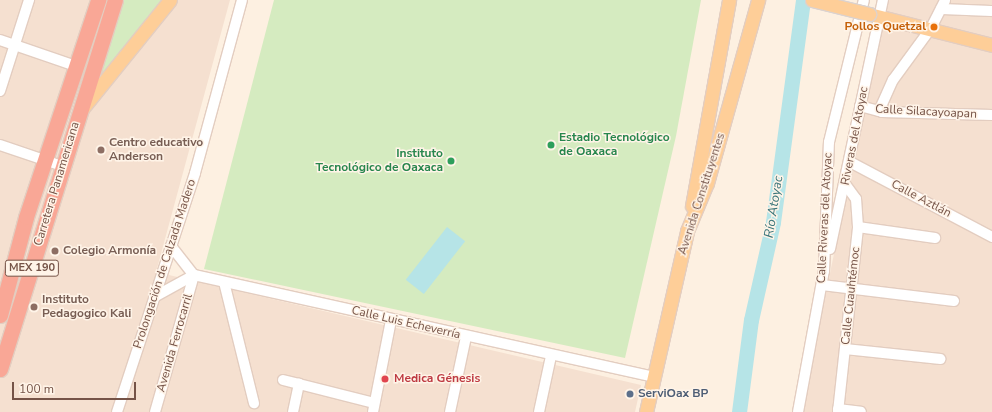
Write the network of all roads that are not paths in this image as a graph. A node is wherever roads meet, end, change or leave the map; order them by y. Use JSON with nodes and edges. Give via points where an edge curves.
{"nodes":[{"id":1,"x":29,"y":0,"type":"edge"},
{"id":2,"x":98,"y":0,"type":"edge"},
{"id":3,"x":115,"y":0,"type":"edge"},
{"id":4,"x":170,"y":0,"type":"edge"},
{"id":5,"x":242,"y":0,"type":"edge"},
{"id":6,"x":729,"y":0,"type":"edge"},
{"id":7,"x":758,"y":0,"type":"edge"},
{"id":8,"x":812,"y":0,"type":"edge"},
{"id":9,"x":864,"y":0,"type":"edge"},
{"id":10,"x":883,"y":0,"type":"edge"},
{"id":11,"x":943,"y":4,"type":"edge"},
{"id":12,"x":992,"y":11,"type":"edge"},
{"id":13,"x":874,"y":16,"type":"junction"},
{"id":14,"x":930,"y":28,"type":"junction"},
{"id":15,"x":0,"y":40,"type":"edge"},
{"id":16,"x":992,"y":44,"type":"edge"},
{"id":17,"x":15,"y":45,"type":"junction"},
{"id":18,"x":76,"y":66,"type":"junction"},
{"id":19,"x":0,"y":91,"type":"edge"},
{"id":20,"x":860,"y":106,"type":"junction"},
{"id":21,"x":879,"y":111,"type":"junction"},
{"id":22,"x":79,"y":114,"type":"junction"},
{"id":23,"x":992,"y":115,"type":"edge"},
{"id":24,"x":0,"y":145,"type":"edge"},
{"id":25,"x":45,"y":160,"type":"junction"},
{"id":26,"x":850,"y":162,"type":"junction"},
{"id":27,"x":65,"y":166,"type":"junction"},
{"id":28,"x":845,"y":184,"type":"junction"},
{"id":29,"x":858,"y":227,"type":"junction"},
{"id":30,"x":687,"y":231,"type":"junction"},
{"id":31,"x":992,"y":237,"type":"edge"},
{"id":32,"x":934,"y":238,"type":"dead end"},
{"id":33,"x":171,"y":246,"type":"junction"},
{"id":34,"x":824,"y":271,"type":"junction"},
{"id":35,"x":194,"y":275,"type":"junction"},
{"id":36,"x":224,"y":282,"type":"junction"},
{"id":37,"x":822,"y":285,"type":"junction"},
{"id":38,"x":851,"y":286,"type":"junction"},
{"id":39,"x":154,"y":298,"type":"junction"},
{"id":40,"x":954,"y":301,"type":"dead end"},
{"id":41,"x":1,"y":311,"type":"edge"},
{"id":42,"x":391,"y":320,"type":"junction"},
{"id":43,"x":466,"y":337,"type":"junction"},
{"id":44,"x":845,"y":349,"type":"junction"},
{"id":45,"x":551,"y":356,"type":"junction"},
{"id":46,"x":940,"y":359,"type":"dead end"},
{"id":47,"x":0,"y":369,"type":"edge"},
{"id":48,"x":654,"y":377,"type":"junction"},
{"id":49,"x":283,"y":380,"type":"dead end"},
{"id":50,"x":299,"y":384,"type":"junction"},
{"id":51,"x":254,"y":403,"type":"dead end"},
{"id":52,"x":374,"y":408,"type":"edge"},
{"id":53,"x":838,"y":411,"type":"edge"},
{"id":54,"x":117,"y":412,"type":"edge"},
{"id":55,"x":155,"y":412,"type":"edge"},
{"id":56,"x":293,"y":412,"type":"edge"},
{"id":57,"x":450,"y":412,"type":"edge"},
{"id":58,"x":539,"y":412,"type":"edge"},
{"id":59,"x":646,"y":412,"type":"edge"},
{"id":60,"x":798,"y":412,"type":"edge"},
{"id":61,"x":861,"y":412,"type":"edge"}],
"edges":[{"from":1,"to":17,"type":"street"},
{"from":2,"to":18,"type":"highway","name":"Carretera Panamericana","number":"MEX 190"},
{"from":3,"to":22,"type":"highway","name":"Carretera Panamericana","number":"MEX 190"},
{"from":4,"to":22,"type":"main road","number":"MEX 190"},
{"from":5,"to":33,"type":"street","name":"Prolongación de Calzada Madero","via":[[223,76]]},
{"from":6,"to":30,"type":"main road"},
{"from":7,"to":30,"type":"main road","name":"Avenida Constituyentes","via":[[707,183]]},
{"from":8,"to":13,"type":"main road","bridge":true},
{"from":9,"to":34,"type":"street","name":"Calle Riveras del Atoyac","via":[[829,142]]},
{"from":10,"to":13,"type":"street","name":"Riveras del Atoyac"},
{"from":11,"to":12,"type":"street"},
{"from":11,"to":14,"type":"street"},
{"from":13,"to":14,"type":"main road"},
{"from":13,"to":20,"type":"street","name":"Riveras del Atoyac"},
{"from":14,"to":16,"type":"main road"},
{"from":14,"to":21,"type":"street","via":[[892,80]]},
{"from":15,"to":17,"type":"street"},
{"from":17,"to":18,"type":"street"},
{"from":17,"to":19,"type":"street"},
{"from":18,"to":25,"type":"highway","name":"Carretera Panamericana","number":"MEX 190"},
{"from":20,"to":21,"type":"street","name":"Calle Silacayoapan"},
{"from":20,"to":26,"type":"street","name":"Riveras del Atoyac"},
{"from":21,"to":23,"type":"street","name":"Calle Silacayoapan"},
{"from":22,"to":27,"type":"highway","name":"Carretera Panamericana","number":"MEX 190"},
{"from":24,"to":25,"type":"street"},
{"from":25,"to":27,"type":"street"},
{"from":25,"to":41,"type":"highway","name":"Carretera Panamericana","number":"MEX 190"},
{"from":26,"to":28,"type":"street","name":"Riveras del Atoyac"},
{"from":26,"to":31,"type":"street","name":"Calle Aztlán"},
{"from":27,"to":47,"type":"highway","name":"Carretera Panamericana","number":"MEX 190"},
{"from":28,"to":29,"type":"street","name":"Calle Cuauhtémoc","via":[[856,199]]},
{"from":28,"to":34,"type":"street","name":"Riveras del Atoyac"},
{"from":29,"to":32,"type":"street"},
{"from":29,"to":38,"type":"street","name":"Calle Cuauhtémoc"},
{"from":30,"to":48,"type":"main road","name":"Avenida Constituyentes"},
{"from":33,"to":35,"type":"street"},
{"from":33,"to":39,"type":"street","name":"Prolongación de Calzada Madero"},
{"from":34,"to":37,"type":"street","name":"Calle Riveras del Atoyac"},
{"from":35,"to":36,"type":"street","name":"Calle Luis Echeverría"},
{"from":35,"to":39,"type":"street"},
{"from":35,"to":55,"type":"street","name":"Avenida Ferrocarril"},
{"from":36,"to":42,"type":"street","name":"Calle Luis Echeverría"},
{"from":36,"to":51,"type":"street"},
{"from":37,"to":38,"type":"street"},
{"from":37,"to":60,"type":"street","name":"Calle Riveras del Atoyac"},
{"from":38,"to":40,"type":"street"},
{"from":38,"to":44,"type":"street","name":"Calle Cuauhtémoc"},
{"from":39,"to":54,"type":"street","name":"Prolongación de Calzada Madero"},
{"from":42,"to":43,"type":"street","name":"Calle Luis Echeverría"},
{"from":42,"to":52,"type":"street"},
{"from":43,"to":45,"type":"street","name":"Calle Luis Echeverría"},
{"from":43,"to":57,"type":"street"},
{"from":44,"to":46,"type":"street"},
{"from":44,"to":53,"type":"street","name":"Calle Cuauhtémoc"},
{"from":45,"to":48,"type":"street","name":"Calle Luis Echeverría"},
{"from":45,"to":58,"type":"street"},
{"from":48,"to":59,"type":"main road","name":"Avenida Constituyentes"},
{"from":49,"to":50,"type":"street"},
{"from":50,"to":52,"type":"street"},
{"from":50,"to":56,"type":"street"},
{"from":53,"to":61,"type":"street"}]}
